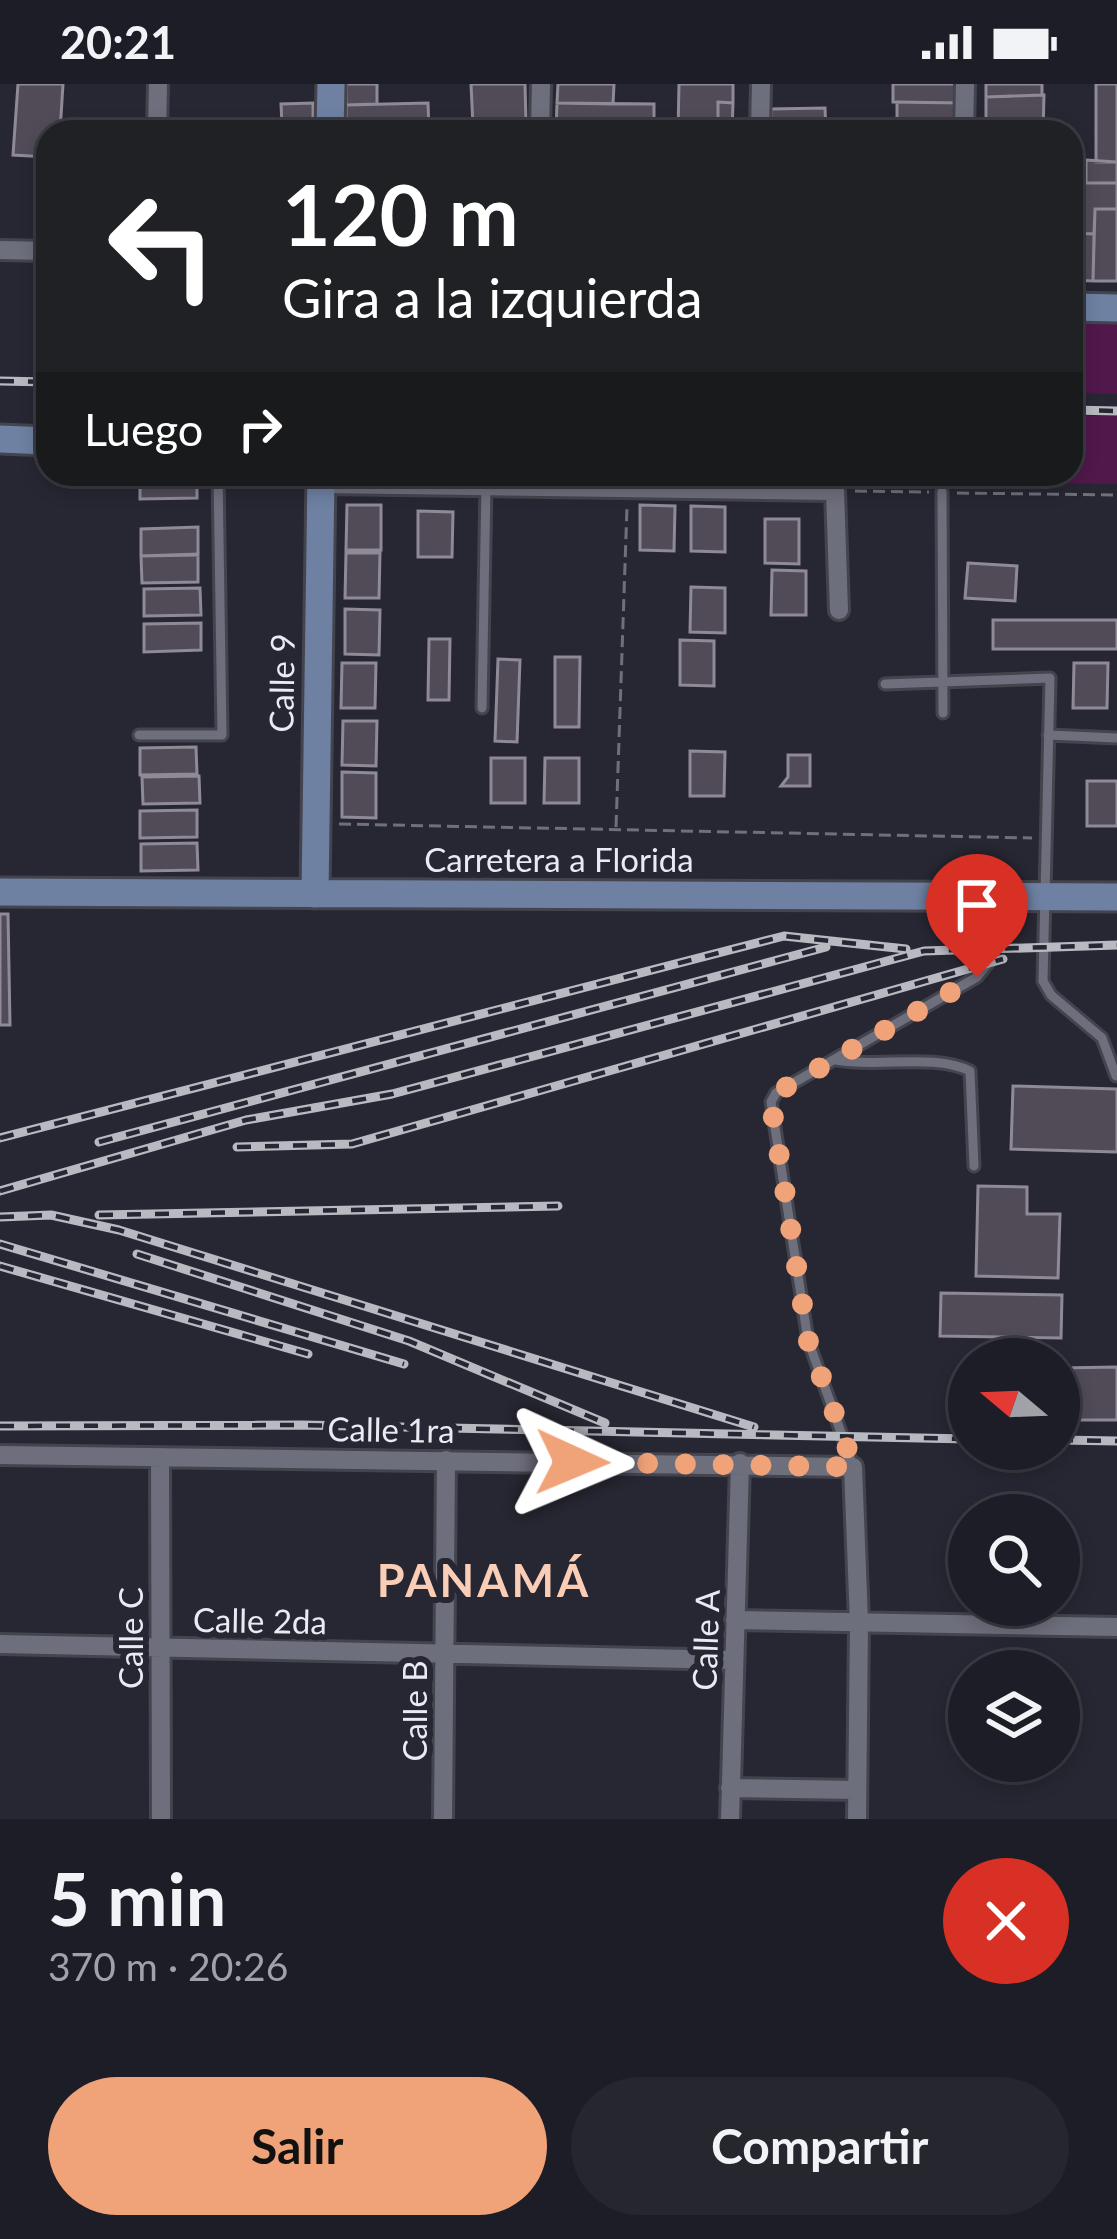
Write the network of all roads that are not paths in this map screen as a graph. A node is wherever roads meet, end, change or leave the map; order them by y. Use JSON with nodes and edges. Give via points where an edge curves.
{"nodes":[{"id":1,"x":158,"y":84,"type":"edge"},
{"id":2,"x":331,"y":84,"type":"edge"},
{"id":3,"x":541,"y":84,"type":"edge"},
{"id":4,"x":761,"y":84,"type":"edge"},
{"id":5,"x":965,"y":84,"type":"edge"},
{"id":6,"x":157,"y":120,"type":"edge"},
{"id":7,"x":330,"y":120,"type":"edge"},
{"id":8,"x":540,"y":120,"type":"edge"},
{"id":9,"x":760,"y":120,"type":"edge"},
{"id":10,"x":964,"y":120,"type":"edge"},
{"id":11,"x":0,"y":250,"type":"edge"},
{"id":12,"x":36,"y":251,"type":"edge"},
{"id":13,"x":1083,"y":307,"type":"edge"},
{"id":14,"x":1117,"y":308,"type":"edge"},
{"id":15,"x":0,"y":439,"type":"edge"},
{"id":16,"x":36,"y":440,"type":"edge"},
{"id":17,"x":218,"y":486,"type":"edge"},
{"id":18,"x":321,"y":486,"type":"edge"},
{"id":19,"x":486,"y":486,"type":"joint"},
{"id":20,"x":942,"y":493,"type":"road end"},
{"id":21,"x":839,"y":610,"type":"dead end"},
{"id":22,"x":943,"y":682,"type":"junction"},
{"id":23,"x":885,"y":684,"type":"dead end"},
{"id":24,"x":482,"y":708,"type":"dead end"},
{"id":25,"x":943,"y":713,"type":"dead end"},
{"id":26,"x":139,"y":735,"type":"dead end"},
{"id":27,"x":1048,"y":735,"type":"junction"},
{"id":28,"x":1117,"y":738,"type":"edge"},
{"id":29,"x":0,"y":892,"type":"edge"},
{"id":30,"x":315,"y":894,"type":"junction"},
{"id":31,"x":1044,"y":896,"type":"junction"},
{"id":32,"x":1117,"y":897,"type":"edge"},
{"id":33,"x":994,"y":898,"type":"junction"},
{"id":34,"x":836,"y":1060,"type":"junction"},
{"id":35,"x":1116,"y":1076,"type":"edge"},
{"id":36,"x":974,"y":1166,"type":"dead end"},
{"id":37,"x":0,"y":1455,"type":"edge"},
{"id":38,"x":160,"y":1457,"type":"junction"},
{"id":39,"x":446,"y":1460,"type":"junction"},
{"id":40,"x":740,"y":1463,"type":"junction"},
{"id":41,"x":854,"y":1467,"type":"junction"},
{"id":42,"x":735,"y":1620,"type":"junction"},
{"id":43,"x":860,"y":1622,"type":"junction"},
{"id":44,"x":1117,"y":1627,"type":"edge"},
{"id":45,"x":0,"y":1644,"type":"edge"},
{"id":46,"x":160,"y":1648,"type":"junction"},
{"id":47,"x":445,"y":1654,"type":"junction"},
{"id":48,"x":734,"y":1660,"type":"junction"},
{"id":49,"x":730,"y":1788,"type":"junction"},
{"id":50,"x":857,"y":1790,"type":"junction"},
{"id":51,"x":160,"y":1819,"type":"edge"},
{"id":52,"x":443,"y":1819,"type":"edge"},
{"id":53,"x":730,"y":1819,"type":"edge"},
{"id":54,"x":856,"y":1819,"type":"edge"}],
"edges":[{"from":1,"to":6,"type":"street"},
{"from":2,"to":7,"type":"main road"},
{"from":3,"to":8,"type":"street"},
{"from":4,"to":9,"type":"street"},
{"from":5,"to":10,"type":"street"},
{"from":11,"to":12,"type":"street"},
{"from":13,"to":14,"type":"main road"},
{"from":15,"to":16,"type":"main road"},
{"from":17,"to":26,"type":"lane","via":[[222,735]]},
{"from":18,"to":30,"type":"main road","name":"Calle 9"},
{"from":19,"to":21,"type":"street","via":[[835,491]]},
{"from":19,"to":24,"type":"lane"},
{"from":20,"to":22,"type":"lane"},
{"from":22,"to":23,"type":"lane"},
{"from":22,"to":25,"type":"lane"},
{"from":22,"to":27,"type":"lane","via":[[1050,678]]},
{"from":27,"to":28,"type":"lane"},
{"from":27,"to":31,"type":"lane"},
{"from":29,"to":30,"type":"main road","name":"Carretera a Florida"},
{"from":30,"to":33,"type":"main road","name":"Carretera a Florida"},
{"from":31,"to":32,"type":"main road","name":"Carretera a Florida"},
{"from":31,"to":33,"type":"main road","name":"Carretera a Florida"},
{"from":31,"to":35,"type":"lane","via":[[1043,981],[1102,1038]]},
{"from":33,"to":34,"type":"lane","via":[[993,957],[977,977]]},
{"from":34,"to":36,"type":"lane","via":[[970,1071]]},
{"from":34,"to":41,"type":"lane","via":[[771,1102],[808,1340]]},
{"from":37,"to":38,"type":"street","name":"Calle 1ra"},
{"from":38,"to":39,"type":"street","name":"Calle 1ra"},
{"from":38,"to":46,"type":"street","name":"Calle C"},
{"from":39,"to":40,"type":"street","name":"Calle 1ra"},
{"from":39,"to":47,"type":"street","name":"Calle B"},
{"from":40,"to":41,"type":"street","name":"Calle 1ra"},
{"from":40,"to":42,"type":"street","name":"Calle A"},
{"from":41,"to":43,"type":"street"},
{"from":42,"to":43,"type":"street"},
{"from":42,"to":48,"type":"street","name":"Calle A"},
{"from":43,"to":44,"type":"street"},
{"from":43,"to":50,"type":"street"},
{"from":45,"to":46,"type":"street","name":"Calle 2da"},
{"from":46,"to":47,"type":"street","name":"Calle 2da"},
{"from":46,"to":51,"type":"street","name":"Calle C"},
{"from":47,"to":48,"type":"street","name":"Calle 2da"},
{"from":47,"to":52,"type":"street","name":"Calle B"},
{"from":48,"to":49,"type":"street","name":"Calle A"},
{"from":49,"to":50,"type":"street"},
{"from":49,"to":53,"type":"street","name":"Calle A"},
{"from":50,"to":54,"type":"street"}]}
